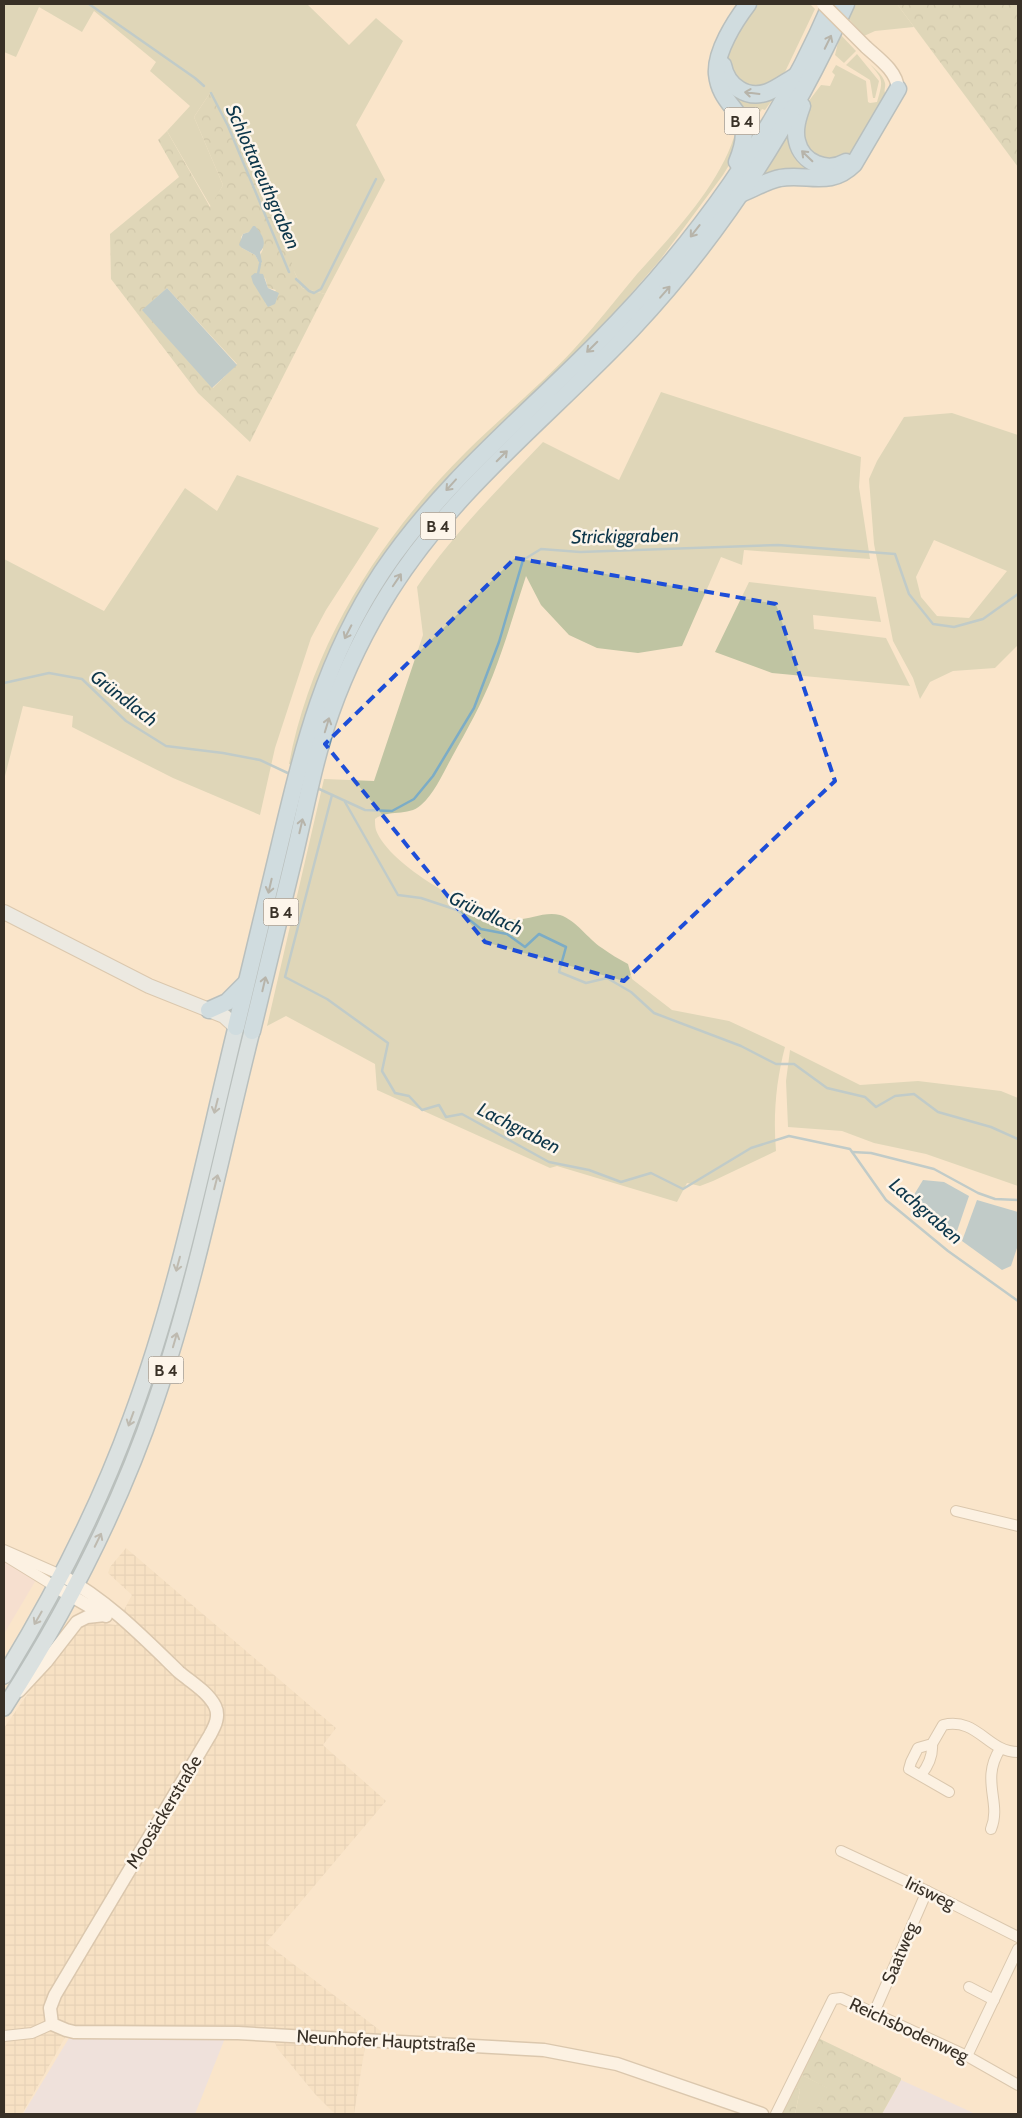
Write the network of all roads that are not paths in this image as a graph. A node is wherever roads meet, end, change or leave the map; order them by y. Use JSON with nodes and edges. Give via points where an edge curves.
{"nodes":[{"id":1,"x":748,"y":4,"type":"edge"},
{"id":2,"x":824,"y":4,"type":"edge"},
{"id":3,"x":831,"y":4,"type":"edge"},
{"id":4,"x":846,"y":4,"type":"edge"},
{"id":5,"x":721,"y":54,"type":"junction"},
{"id":6,"x":803,"y":78,"type":"junction"},
{"id":7,"x":898,"y":89,"type":"joint"},
{"id":8,"x":864,"y":148,"type":"junction"},
{"id":9,"x":732,"y":193,"type":"junction"},
{"id":10,"x":4,"y":912,"type":"edge"},
{"id":11,"x":246,"y":983,"type":"junction"},
{"id":12,"x":149,"y":986,"type":"junction"},
{"id":13,"x":209,"y":1010,"type":"junction"},
{"id":14,"x":236,"y":1027,"type":"junction"},
{"id":15,"x":252,"y":1031,"type":"junction"},
{"id":16,"x":956,"y":1511,"type":"dead end"},
{"id":17,"x":1018,"y":1526,"type":"edge"},
{"id":18,"x":4,"y":1550,"type":"edge"},
{"id":19,"x":4,"y":1555,"type":"edge"},
{"id":20,"x":58,"y":1581,"type":"junction"},
{"id":21,"x":73,"y":1589,"type":"junction"},
{"id":22,"x":105,"y":1615,"type":"junction"},
{"id":23,"x":125,"y":1622,"type":"junction"},
{"id":24,"x":4,"y":1676,"type":"edge"},
{"id":25,"x":6,"y":1705,"type":"edge"},
{"id":26,"x":932,"y":1744,"type":"junction"},
{"id":27,"x":1000,"y":1749,"type":"junction"},
{"id":28,"x":1018,"y":1752,"type":"edge"},
{"id":29,"x":921,"y":1774,"type":"junction"},
{"id":30,"x":949,"y":1792,"type":"dead end"},
{"id":31,"x":991,"y":1829,"type":"dead end"},
{"id":32,"x":841,"y":1851,"type":"dead end"},
{"id":33,"x":927,"y":1891,"type":"junction"},
{"id":34,"x":1018,"y":1937,"type":"edge"},
{"id":35,"x":1018,"y":1949,"type":"edge"},
{"id":36,"x":969,"y":1987,"type":"dead end"},
{"id":37,"x":994,"y":2000,"type":"junction"},
{"id":38,"x":873,"y":2015,"type":"junction"},
{"id":39,"x":52,"y":2024,"type":"junction"},
{"id":40,"x":4,"y":2036,"type":"edge"},
{"id":41,"x":967,"y":2056,"type":"junction"},
{"id":42,"x":1018,"y":2085,"type":"edge"},
{"id":43,"x":762,"y":2114,"type":"edge"},
{"id":44,"x":776,"y":2114,"type":"edge"}],
"edges":[{"from":1,"to":5,"type":"highway","number":"B 4","via":[[731,29]]},
{"from":2,"to":7,"type":"street","bridge":true,"via":[[892,72]]},
{"from":3,"to":6,"type":"highway","number":"B 4"},
{"from":6,"to":4,"type":"highway","number":"B 4","one_way":true},
{"from":6,"to":5,"type":"highway","number":"B 4","one_way":true,"via":[[769,92],[750,94],[728,79]]},
{"from":5,"to":9,"type":"highway","number":"B 4","via":[[716,72],[745,132]]},
{"from":8,"to":6,"type":"highway","number":"B 4","one_way":true,"via":[[851,160],[837,166],[820,166],[804,155],[797,141],[796,128]]},
{"from":6,"to":9,"type":"highway","number":"B 4","via":[[776,138]]},
{"from":7,"to":8,"type":"highway","number":"B 4"},
{"from":8,"to":9,"type":"highway","number":"B 4","via":[[851,168],[833,177],[780,178]]},
{"from":9,"to":11,"type":"highway","number":"B 4","one_way":true,"via":[[626,312],[463,472],[394,554],[366,598],[337,653],[314,713]]},
{"from":15,"to":9,"type":"highway","number":"B 4","one_way":true,"via":[[330,714],[373,620],[410,562],[479,480],[651,308],[697,253]]},
{"from":10,"to":12,"type":"main road"},
{"from":11,"to":13,"type":"highway","via":[[227,1002]]},
{"from":11,"to":14,"type":"highway","number":"B 4"},
{"from":12,"to":13,"type":"main road"},
{"from":12,"to":14,"type":"main road","via":[[221,1026]]},
{"from":13,"to":14,"type":"main road","via":[[224,1016]]},
{"from":14,"to":15,"type":"main road"},
{"from":14,"to":20,"type":"main road","number":"B 4","one_way":true,"via":[[181,1251],[145,1381],[103,1489]]},
{"from":21,"to":15,"type":"main road","number":"B 4","one_way":true,"via":[[128,1474],[167,1366],[202,1240]]},
{"from":16,"to":17,"type":"street"},
{"from":18,"to":20,"type":"street"},
{"from":19,"to":20,"type":"street"},
{"from":20,"to":21,"type":"street"},
{"from":20,"to":24,"type":"main road","number":"B 4","one_way":true},
{"from":21,"to":22,"type":"street","name":"Moosäckerstraße"},
{"from":21,"to":23,"type":"street","name":"Moosäckerstraße","via":[[113,1610]]},
{"from":21,"to":25,"type":"main road","number":"B 4"},
{"from":22,"to":23,"type":"street","name":"Moosäckerstraße"},
{"from":22,"to":25,"type":"street","number":"B 4","via":[[77,1622],[36,1675]]},
{"from":23,"to":39,"type":"street","name":"Moosäckerstraße","via":[[207,1696],[215,1707],[217,1721],[55,1995],[50,2008]]},
{"from":26,"to":27,"type":"street","via":[[943,1725],[954,1722],[979,1732]]},
{"from":26,"to":29,"type":"street","via":[[928,1766]]},
{"from":26,"to":29,"type":"street","via":[[918,1748],[911,1762],[909,1769]]},
{"from":27,"to":28,"type":"street"},
{"from":27,"to":31,"type":"street","via":[[990,1769],[995,1819]]},
{"from":29,"to":30,"type":"street"},
{"from":32,"to":33,"type":"street","name":"Irisweg"},
{"from":33,"to":34,"type":"street","name":"Irisweg"},
{"from":33,"to":38,"type":"street","name":"Saatweg"},
{"from":35,"to":37,"type":"street"},
{"from":36,"to":37,"type":"street"},
{"from":37,"to":41,"type":"street"},
{"from":38,"to":41,"type":"street","name":"Reichsbodenweg"},
{"from":38,"to":44,"type":"street","name":"Reichsbodenweg","via":[[841,1998],[833,1999]]},
{"from":39,"to":40,"type":"street","via":[[32,2033]]},
{"from":39,"to":43,"type":"street","name":"Neunhofer Hauptstraße","via":[[74,2032],[238,2033],[544,2050],[617,2064]]},
{"from":41,"to":42,"type":"street","name":"Reichsbodenweg"}]}
